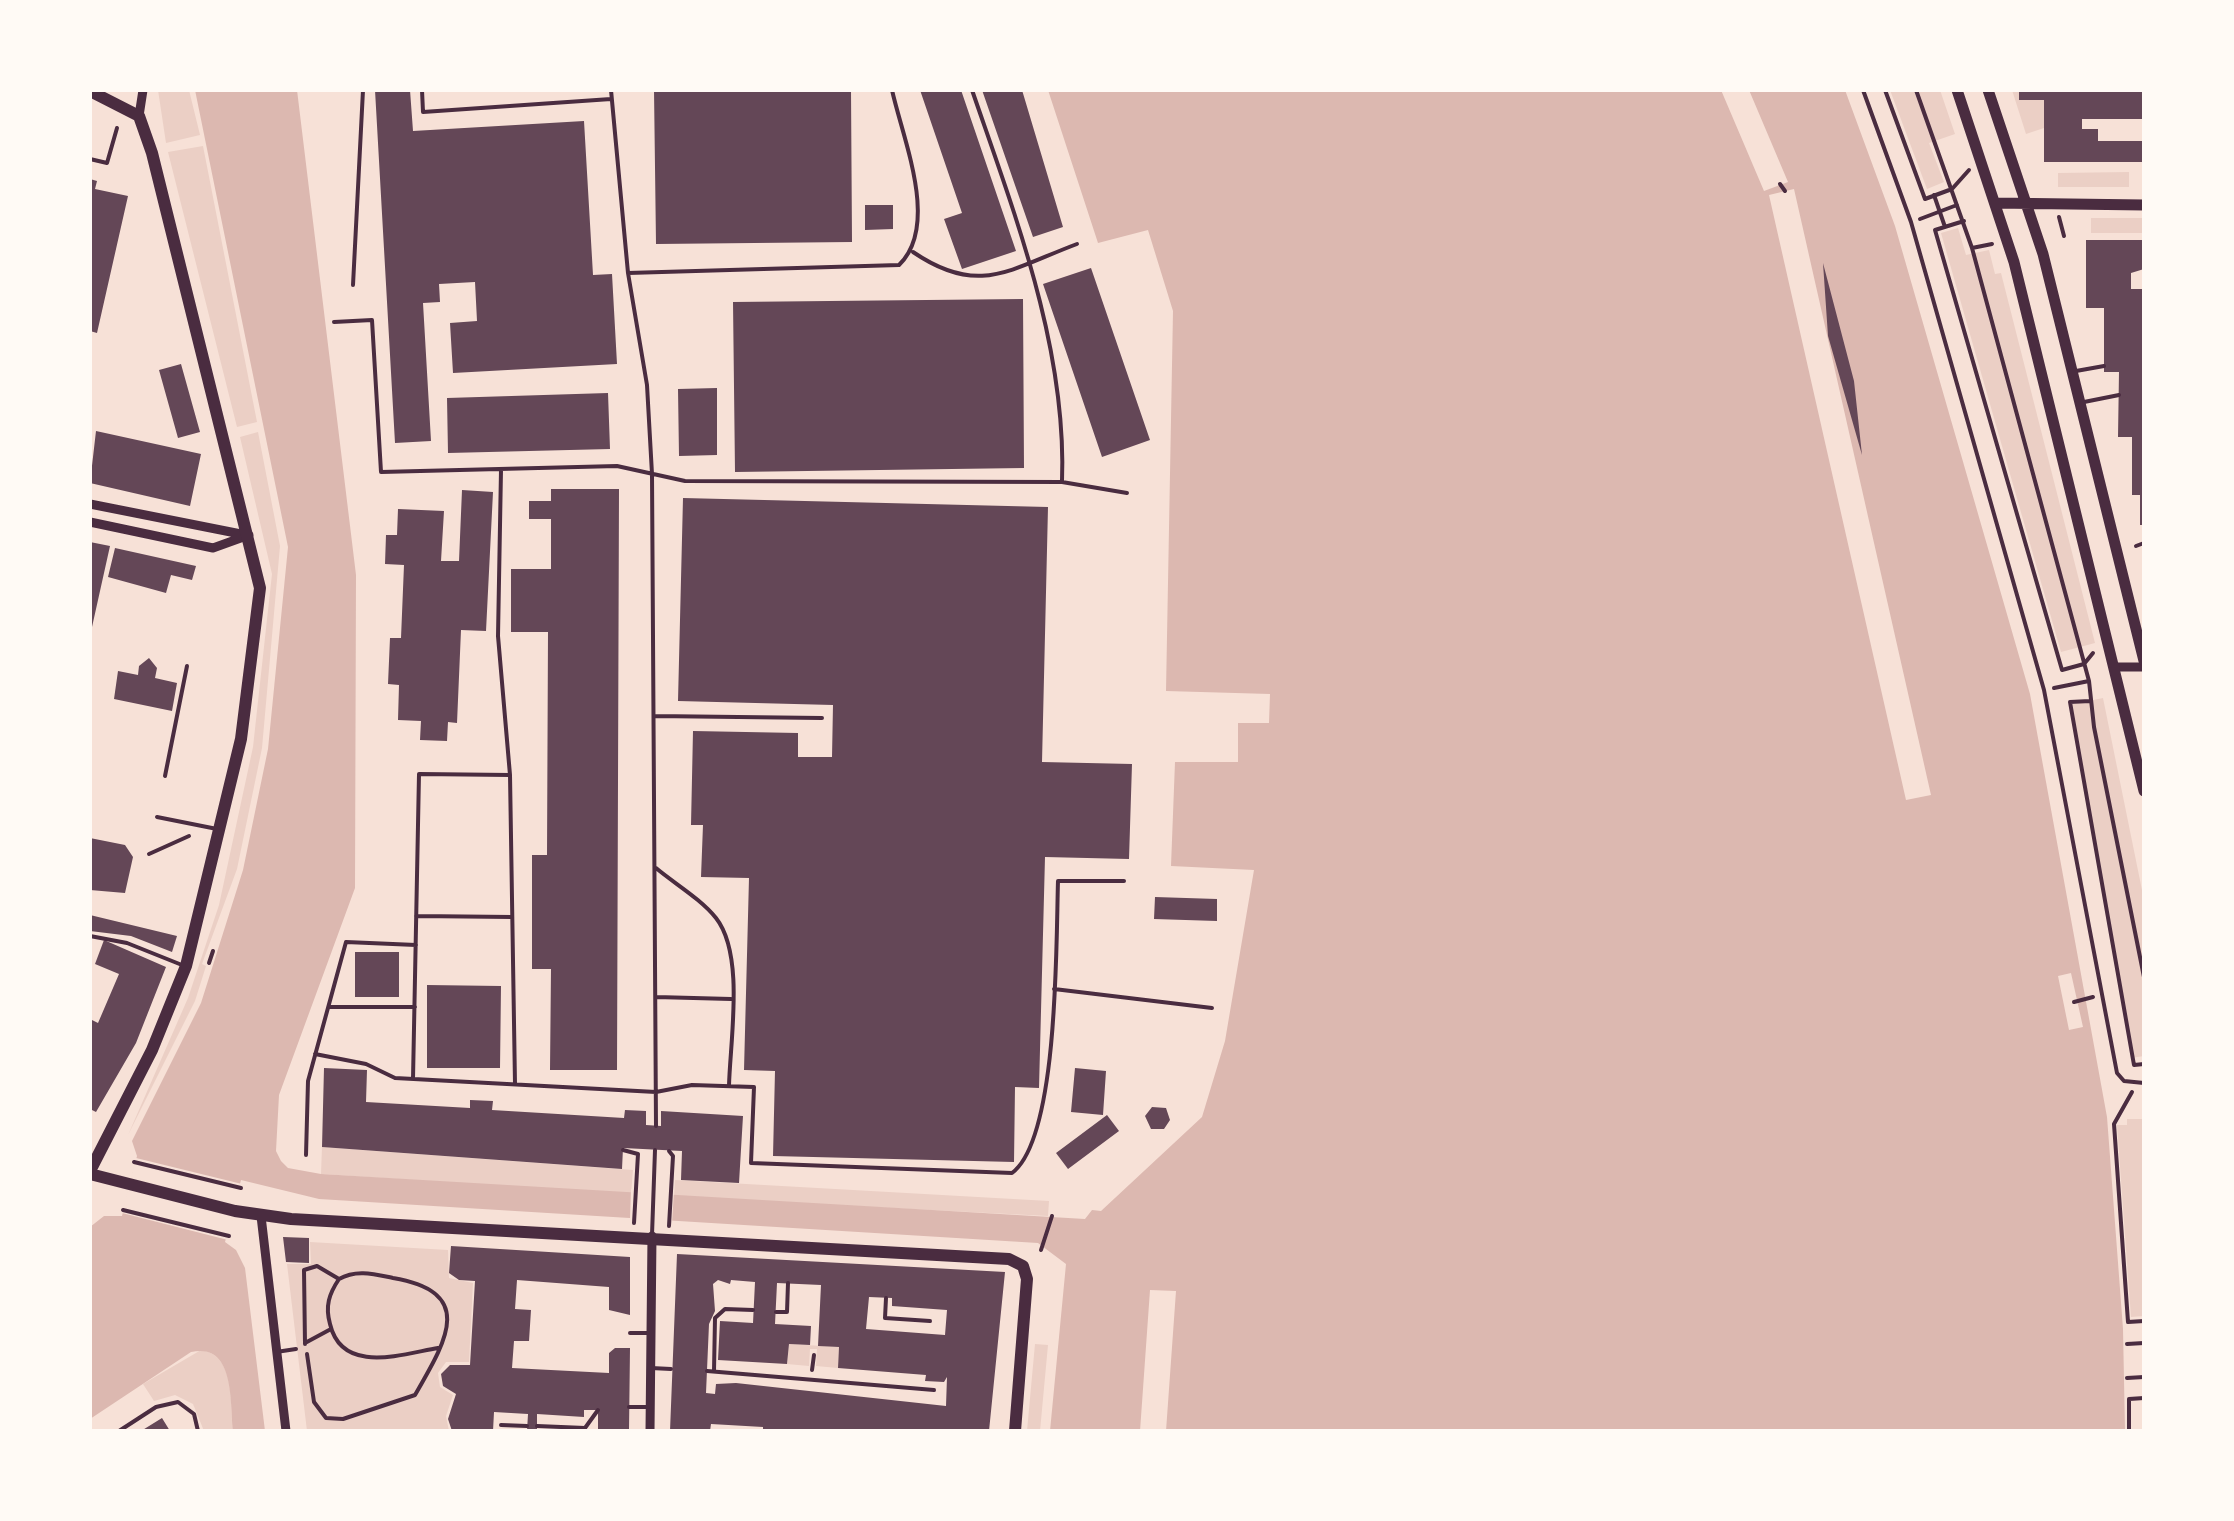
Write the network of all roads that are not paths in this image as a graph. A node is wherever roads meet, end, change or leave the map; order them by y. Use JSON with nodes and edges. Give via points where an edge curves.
{"nodes":[{"id":1,"x":143,"y":90,"type":"edge"},
{"id":2,"x":363,"y":90,"type":"edge"},
{"id":3,"x":422,"y":90,"type":"edge"},
{"id":4,"x":610,"y":90,"type":"edge"},
{"id":5,"x":892,"y":90,"type":"edge"},
{"id":6,"x":972,"y":90,"type":"edge"},
{"id":7,"x":1863,"y":90,"type":"edge"},
{"id":8,"x":1957,"y":90,"type":"edge"},
{"id":9,"x":1988,"y":90,"type":"edge"},
{"id":10,"x":90,"y":91,"type":"edge"},
{"id":11,"x":612,"y":99,"type":"junction"},
{"id":12,"x":138,"y":116,"type":"junction"},
{"id":13,"x":2028,"y":203,"type":"junction"},
{"id":14,"x":1996,"y":204,"type":"junction"},
{"id":15,"x":2144,"y":204,"type":"edge"},
{"id":16,"x":1077,"y":244,"type":"dead end"},
{"id":17,"x":913,"y":252,"type":"junction"},
{"id":18,"x":1030,"y":261,"type":"junction"},
{"id":19,"x":628,"y":273,"type":"junction"},
{"id":20,"x":353,"y":285,"type":"dead end"},
{"id":21,"x":334,"y":322,"type":"dead end"},
{"id":22,"x":2104,"y":366,"type":"dead end"},
{"id":23,"x":2072,"y":372,"type":"junction"},
{"id":24,"x":2119,"y":395,"type":"dead end"},
{"id":25,"x":2080,"y":403,"type":"junction"},
{"id":26,"x":501,"y":470,"type":"junction"},
{"id":27,"x":652,"y":474,"type":"junction"},
{"id":28,"x":1062,"y":482,"type":"junction"},
{"id":29,"x":1127,"y":493,"type":"dead end"},
{"id":30,"x":90,"y":504,"type":"edge"},
{"id":31,"x":90,"y":522,"type":"edge"},
{"id":32,"x":249,"y":535,"type":"junction"},
{"id":33,"x":2144,"y":664,"type":"edge"},
{"id":34,"x":2117,"y":667,"type":"junction"},
{"id":35,"x":654,"y":716,"type":"junction"},
{"id":36,"x":822,"y":718,"type":"dead end"},
{"id":37,"x":510,"y":775,"type":"junction"},
{"id":38,"x":2144,"y":791,"type":"edge"},
{"id":39,"x":156,"y":817,"type":"dead end"},
{"id":40,"x":222,"y":830,"type":"junction"},
{"id":41,"x":655,"y":867,"type":"junction"},
{"id":42,"x":1124,"y":881,"type":"dead end"},
{"id":43,"x":416,"y":916,"type":"junction"},
{"id":44,"x":512,"y":917,"type":"junction"},
{"id":45,"x":90,"y":936,"type":"edge"},
{"id":46,"x":416,"y":946,"type":"junction"},
{"id":47,"x":186,"y":966,"type":"junction"},
{"id":48,"x":1054,"y":989,"type":"junction"},
{"id":49,"x":656,"y":997,"type":"junction"},
{"id":50,"x":732,"y":999,"type":"junction"},
{"id":51,"x":328,"y":1007,"type":"junction"},
{"id":52,"x":415,"y":1007,"type":"junction"},
{"id":53,"x":1212,"y":1008,"type":"dead end"},
{"id":54,"x":315,"y":1054,"type":"junction"},
{"id":55,"x":414,"y":1078,"type":"junction"},
{"id":56,"x":2144,"y":1082,"type":"edge"},
{"id":57,"x":515,"y":1084,"type":"junction"},
{"id":58,"x":729,"y":1086,"type":"junction"},
{"id":59,"x":656,"y":1092,"type":"junction"},
{"id":60,"x":656,"y":1126,"type":"dead end"},
{"id":61,"x":655,"y":1150,"type":"dead end"},
{"id":62,"x":306,"y":1155,"type":"dead end"},
{"id":63,"x":90,"y":1172,"type":"edge"},
{"id":64,"x":261,"y":1216,"type":"junction"},
{"id":65,"x":652,"y":1229,"type":"junction"},
{"id":66,"x":788,"y":1284,"type":"dead end"},
{"id":67,"x":886,"y":1298,"type":"dead end"},
{"id":68,"x":753,"y":1310,"type":"dead end"},
{"id":69,"x":776,"y":1312,"type":"dead end"},
{"id":70,"x":930,"y":1321,"type":"dead end"},
{"id":71,"x":630,"y":1333,"type":"dead end"},
{"id":72,"x":651,"y":1333,"type":"junction"},
{"id":73,"x":296,"y":1349,"type":"dead end"},
{"id":74,"x":276,"y":1352,"type":"junction"},
{"id":75,"x":651,"y":1368,"type":"junction"},
{"id":76,"x":671,"y":1369,"type":"dead end"},
{"id":77,"x":934,"y":1390,"type":"dead end"},
{"id":78,"x":630,"y":1407,"type":"dead end"},
{"id":79,"x":650,"y":1407,"type":"junction"},
{"id":80,"x":598,"y":1410,"type":"dead end"},
{"id":81,"x":501,"y":1424,"type":"dead end"},
{"id":82,"x":527,"y":1426,"type":"dead end"},
{"id":83,"x":537,"y":1426,"type":"dead end"},
{"id":84,"x":286,"y":1431,"type":"edge"},
{"id":85,"x":654,"y":1431,"type":"edge"},
{"id":86,"x":1014,"y":1431,"type":"edge"}],
"edges":[{"from":1,"to":12,"type":"street"},
{"from":2,"to":20,"type":"lane"},
{"from":3,"to":11,"type":"lane","via":[[423,112]]},
{"from":4,"to":11,"type":"lane"},
{"from":5,"to":17,"type":"lane","via":[[921,217]]},
{"from":6,"to":18,"type":"lane"},
{"from":7,"to":56,"type":"lane","via":[[1911,222],[2044,690],[2117,1073],[2136,1085]]},
{"from":8,"to":14,"type":"street"},
{"from":9,"to":13,"type":"street"},
{"from":10,"to":12,"type":"main road"},
{"from":11,"to":19,"type":"lane"},
{"from":12,"to":32,"type":"main road"},
{"from":13,"to":14,"type":"street"},
{"from":13,"to":15,"type":"street"},
{"from":13,"to":23,"type":"street"},
{"from":14,"to":34,"type":"street"},
{"from":16,"to":18,"type":"lane"},
{"from":17,"to":18,"type":"lane","via":[[938,270],[973,279]]},
{"from":17,"to":19,"type":"lane","via":[[899,265]]},
{"from":18,"to":28,"type":"lane","via":[[1064,432]]},
{"from":19,"to":27,"type":"lane","via":[[647,385]]},
{"from":21,"to":26,"type":"lane","via":[[372,320],[381,472]]},
{"from":22,"to":23,"type":"lane"},
{"from":23,"to":25,"type":"street"},
{"from":24,"to":25,"type":"lane"},
{"from":25,"to":33,"type":"street"},
{"from":26,"to":27,"type":"lane","via":[[617,466]]},
{"from":26,"to":37,"type":"lane","via":[[498,636]]},
{"from":27,"to":28,"type":"lane","via":[[685,481]]},
{"from":27,"to":35,"type":"lane"},
{"from":28,"to":29,"type":"lane"},
{"from":30,"to":32,"type":"street"},
{"from":31,"to":32,"type":"street","via":[[212,548]]},
{"from":32,"to":40,"type":"main road","via":[[260,588],[242,739]]},
{"from":33,"to":34,"type":"street"},
{"from":34,"to":38,"type":"street"},
{"from":35,"to":36,"type":"lane"},
{"from":35,"to":41,"type":"lane"},
{"from":37,"to":43,"type":"lane","via":[[419,774]]},
{"from":37,"to":44,"type":"lane"},
{"from":39,"to":40,"type":"lane"},
{"from":40,"to":47,"type":"main road"},
{"from":41,"to":49,"type":"lane"},
{"from":41,"to":50,"type":"lane","via":[[714,915],[726,933]]},
{"from":42,"to":48,"type":"lane","via":[[1058,881]]},
{"from":43,"to":44,"type":"lane"},
{"from":43,"to":46,"type":"lane"},
{"from":44,"to":57,"type":"lane"},
{"from":45,"to":47,"type":"lane"},
{"from":46,"to":51,"type":"lane","via":[[346,942]]},
{"from":46,"to":52,"type":"lane"},
{"from":47,"to":63,"type":"main road"},
{"from":48,"to":53,"type":"lane"},
{"from":48,"to":58,"type":"lane","via":[[1048,1085],[1027,1156],[1012,1173],[751,1163],[754,1087]]},
{"from":49,"to":50,"type":"lane"},
{"from":49,"to":59,"type":"lane"},
{"from":50,"to":58,"type":"lane"},
{"from":51,"to":52,"type":"lane"},
{"from":51,"to":54,"type":"lane"},
{"from":52,"to":55,"type":"lane"},
{"from":54,"to":55,"type":"lane"},
{"from":54,"to":62,"type":"lane"},
{"from":55,"to":57,"type":"lane"},
{"from":57,"to":59,"type":"lane"},
{"from":58,"to":59,"type":"lane"},
{"from":59,"to":60,"type":"lane"},
{"from":61,"to":65,"type":"lane"},
{"from":63,"to":64,"type":"main road"},
{"from":64,"to":65,"type":"main road"},
{"from":64,"to":74,"type":"street"},
{"from":65,"to":72,"type":"street"},
{"from":65,"to":86,"type":"main road","via":[[790,1251],[1019,1263],[1027,1279]]},
{"from":66,"to":69,"type":"lane","via":[[787,1312]]},
{"from":67,"to":70,"type":"lane","via":[[885,1318]]},
{"from":68,"to":77,"type":"lane","via":[[725,1309],[716,1318],[710,1371]]},
{"from":71,"to":72,"type":"lane"},
{"from":72,"to":75,"type":"street"},
{"from":73,"to":74,"type":"lane"},
{"from":74,"to":84,"type":"street"},
{"from":75,"to":76,"type":"lane"},
{"from":75,"to":79,"type":"street"},
{"from":78,"to":79,"type":"lane"},
{"from":79,"to":85,"type":"street"},
{"from":80,"to":83,"type":"lane","via":[[585,1428]]},
{"from":81,"to":82,"type":"lane"}]}
